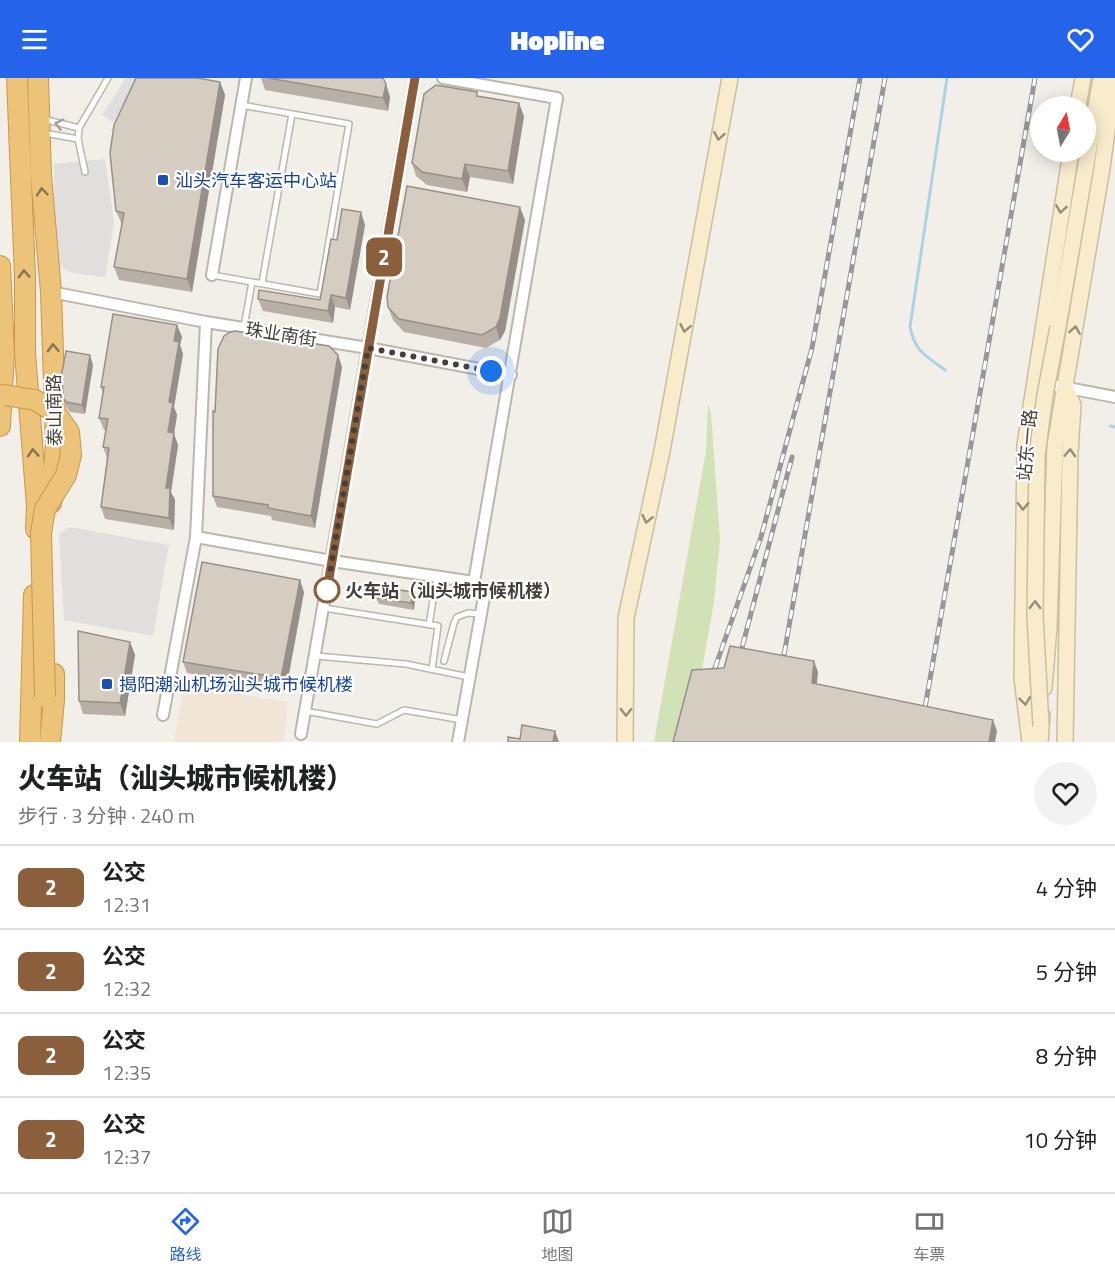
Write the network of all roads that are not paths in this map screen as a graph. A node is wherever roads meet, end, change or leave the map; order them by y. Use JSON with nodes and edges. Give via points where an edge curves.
{"nodes":[{"id":1,"x":17,"y":78,"type":"edge"},
{"id":2,"x":38,"y":78,"type":"edge"},
{"id":3,"x":108,"y":78,"type":"edge"},
{"id":4,"x":246,"y":78,"type":"edge"},
{"id":5,"x":415,"y":78,"type":"edge"},
{"id":6,"x":443,"y":78,"type":"edge"},
{"id":7,"x":730,"y":78,"type":"edge"},
{"id":8,"x":1083,"y":78,"type":"edge"},
{"id":9,"x":1101,"y":78,"type":"edge"},
{"id":10,"x":1114,"y":78,"type":"edge"},
{"id":11,"x":1080,"y":96,"type":"edge"},
{"id":12,"x":241,"y":105,"type":"junction"},
{"id":13,"x":292,"y":114,"type":"junction"},
{"id":14,"x":39,"y":125,"type":"junction"},
{"id":15,"x":79,"y":128,"type":"junction"},
{"id":16,"x":78,"y":139,"type":"junction"},
{"id":17,"x":1069,"y":162,"type":"edge"},
{"id":18,"x":85,"y":172,"type":"dead end"},
{"id":19,"x":0,"y":266,"type":"edge"},
{"id":20,"x":212,"y":275,"type":"joint"},
{"id":21,"x":252,"y":282,"type":"junction"},
{"id":22,"x":262,"y":283,"type":"junction"},
{"id":23,"x":51,"y":292,"type":"junction"},
{"id":24,"x":206,"y":322,"type":"junction"},
{"id":25,"x":244,"y":328,"type":"junction"},
{"id":26,"x":368,"y":348,"type":"junction"},
{"id":27,"x":511,"y":375,"type":"junction"},
{"id":28,"x":1033,"y":381,"type":"junction"},
{"id":29,"x":1065,"y":387,"type":"junction"},
{"id":30,"x":1115,"y":396,"type":"edge"},
{"id":31,"x":0,"y":397,"type":"edge"},
{"id":32,"x":0,"y":426,"type":"edge"},
{"id":33,"x":56,"y":445,"type":"junction"},
{"id":34,"x":37,"y":506,"type":"junction"},
{"id":35,"x":196,"y":537,"type":"junction"},
{"id":36,"x":332,"y":561,"type":"junction"},
{"id":37,"x":437,"y":576,"type":"junction"},
{"id":38,"x":474,"y":582,"type":"junction"},
{"id":39,"x":324,"y":608,"type":"junction"},
{"id":40,"x":480,"y":614,"type":"junction"},
{"id":41,"x":429,"y":625,"type":"junction"},
{"id":42,"x":316,"y":656,"type":"junction"},
{"id":43,"x":444,"y":661,"type":"dead end"},
{"id":44,"x":432,"y":669,"type":"junction"},
{"id":45,"x":469,"y":677,"type":"junction"},
{"id":46,"x":305,"y":711,"type":"junction"},
{"id":47,"x":163,"y":715,"type":"dead end"},
{"id":48,"x":462,"y":720,"type":"junction"},
{"id":49,"x":1041,"y":726,"type":"junction"},
{"id":50,"x":301,"y":734,"type":"dead end"},
{"id":51,"x":30,"y":742,"type":"edge"},
{"id":52,"x":39,"y":742,"type":"edge"},
{"id":53,"x":50,"y":742,"type":"edge"},
{"id":54,"x":458,"y":742,"type":"edge"},
{"id":55,"x":626,"y":742,"type":"edge"},
{"id":56,"x":1030,"y":742,"type":"edge"},
{"id":57,"x":1040,"y":742,"type":"edge"},
{"id":58,"x":1065,"y":742,"type":"edge"}],
"edges":[{"from":34,"to":1,"type":"highway","name":"泰山南路","one_way":true,"via":[[25,353]]},
{"from":2,"to":14,"type":"highway","name":"泰山南路"},
{"from":3,"to":15,"type":"lane"},
{"from":4,"to":12,"type":"street"},
{"from":5,"to":26,"type":"street"},
{"from":6,"to":27,"type":"street","via":[[558,98]]},
{"from":7,"to":55,"type":"street","one_way":true,"via":[[662,451],[626,618]]},
{"from":8,"to":11,"type":"street"},
{"from":49,"to":9,"type":"street","one_way":true,"bridge":true,"via":[[1035,616],[1037,455]]},
{"from":29,"to":10,"type":"street","one_way":true},
{"from":12,"to":13,"type":"lane"},
{"from":12,"to":20,"type":"street"},
{"from":13,"to":22,"type":"lane"},
{"from":13,"to":22,"type":"lane","via":[[349,124],[320,294]]},
{"from":15,"to":14,"type":"lane","one_way":true},
{"from":14,"to":16,"type":"lane"},
{"from":23,"to":14,"type":"highway","name":"泰山南路","one_way":true},
{"from":15,"to":16,"type":"lane"},
{"from":16,"to":18,"type":"lane"},
{"from":17,"to":28,"type":"street","name":"站东一路","one_way":true},
{"from":19,"to":32,"type":"highway","via":[[4,353]]},
{"from":20,"to":21,"type":"lane"},
{"from":21,"to":22,"type":"lane"},
{"from":21,"to":25,"type":"lane"},
{"from":23,"to":24,"type":"street","name":"珠业南街"},
{"from":33,"to":23,"type":"highway","name":"泰山南路","one_way":true},
{"from":24,"to":25,"type":"street","name":"珠业南街"},
{"from":24,"to":35,"type":"street"},
{"from":25,"to":26,"type":"street","name":"珠业南街"},
{"from":26,"to":27,"type":"street","name":"珠业南街"},
{"from":26,"to":36,"type":"street"},
{"from":27,"to":38,"type":"street"},
{"from":28,"to":29,"type":"street"},
{"from":28,"to":56,"type":"street","name":"站东一路","one_way":true,"via":[[1022,505],[1022,678]]},
{"from":29,"to":30,"type":"street"},
{"from":29,"to":49,"type":"street","bridge":true,"via":[[1055,445]]},
{"from":58,"to":29,"type":"street","one_way":true,"via":[[1073,405]]},
{"from":31,"to":52,"type":"highway","bridge":true,"via":[[35,400],[56,412],[69,432],[69,465],[45,508],[41,533],[45,697]]},
{"from":33,"to":34,"type":"highway"},
{"from":33,"to":53,"type":"highway","name":"泰山南路","via":[[50,508],[54,700]]},
{"from":34,"to":51,"type":"highway","name":"泰山南路"},
{"from":35,"to":36,"type":"street"},
{"from":35,"to":47,"type":"street"},
{"from":36,"to":37,"type":"street"},
{"from":36,"to":39,"type":"street"},
{"from":37,"to":38,"type":"street"},
{"from":37,"to":41,"type":"lane"},
{"from":38,"to":40,"type":"street","via":[[484,597]]},
{"from":39,"to":41,"type":"lane"},
{"from":39,"to":42,"type":"street"},
{"from":40,"to":43,"type":"lane","via":[[457,617]]},
{"from":40,"to":45,"type":"street"},
{"from":41,"to":44,"type":"lane","via":[[438,626]]},
{"from":42,"to":44,"type":"lane"},
{"from":42,"to":46,"type":"street"},
{"from":44,"to":45,"type":"lane"},
{"from":45,"to":48,"type":"street"},
{"from":46,"to":48,"type":"lane","via":[[377,724],[404,710]]},
{"from":46,"to":50,"type":"street"},
{"from":48,"to":54,"type":"street"},
{"from":49,"to":57,"type":"street"}]}
